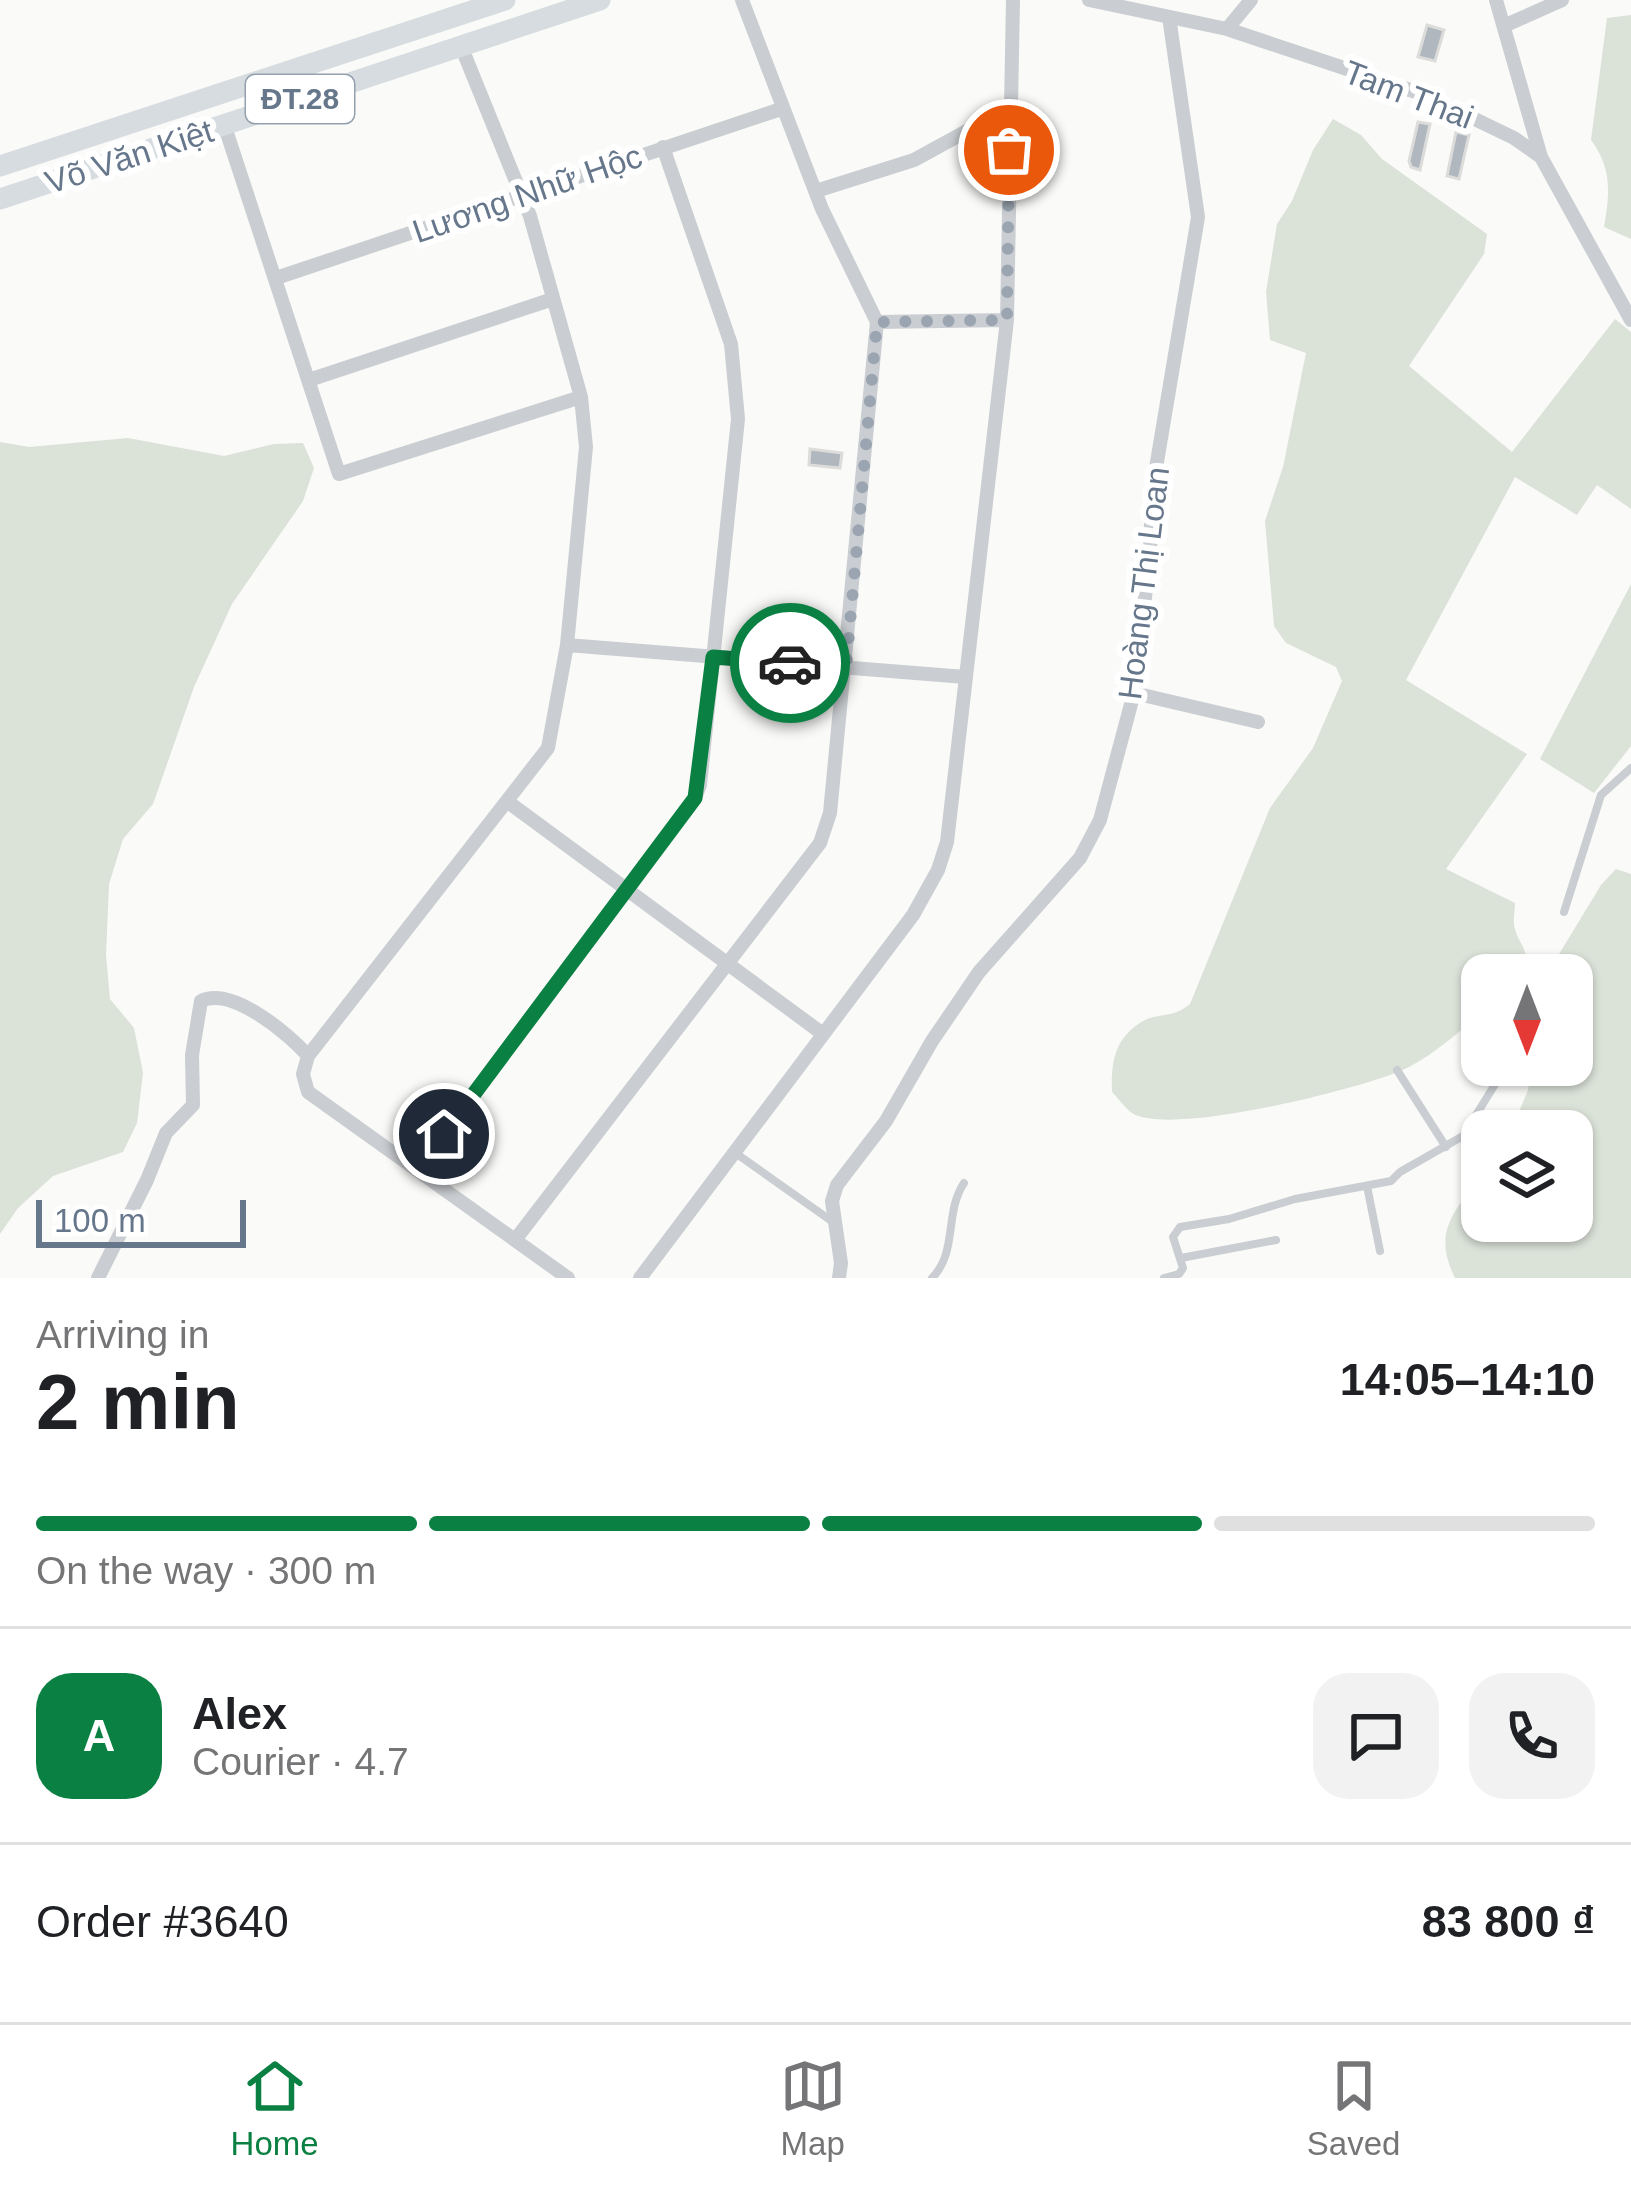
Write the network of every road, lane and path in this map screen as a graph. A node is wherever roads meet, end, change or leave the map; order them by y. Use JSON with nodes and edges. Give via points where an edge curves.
{"nodes":[{"id":1,"x":505,"y":0,"type":"edge"},
{"id":2,"x":600,"y":0,"type":"edge"},
{"id":3,"x":742,"y":0,"type":"edge"},
{"id":4,"x":1013,"y":0,"type":"edge"},
{"id":5,"x":1090,"y":0,"type":"edge"},
{"id":6,"x":1251,"y":0,"type":"edge"},
{"id":7,"x":1496,"y":0,"type":"edge"},
{"id":8,"x":1562,"y":0,"type":"edge"},
{"id":9,"x":1169,"y":17,"type":"junction"},
{"id":10,"x":1506,"y":25,"type":"junction"},
{"id":11,"x":1227,"y":29,"type":"junction"},
{"id":12,"x":461,"y":46,"type":"junction"},
{"id":13,"x":1009,"y":108,"type":"junction"},
{"id":14,"x":781,"y":109,"type":"junction"},
{"id":15,"x":224,"y":124,"type":"junction"},
{"id":16,"x":663,"y":147,"type":"junction"},
{"id":17,"x":1541,"y":157,"type":"junction"},
{"id":18,"x":0,"y":166,"type":"edge"},
{"id":19,"x":816,"y":191,"type":"junction"},
{"id":20,"x":522,"y":195,"type":"junction"},
{"id":21,"x":0,"y":199,"type":"edge"},
{"id":22,"x":276,"y":278,"type":"junction"},
{"id":23,"x":553,"y":299,"type":"junction"},
{"id":24,"x":1007,"y":320,"type":"junction"},
{"id":25,"x":1631,"y":320,"type":"edge"},
{"id":26,"x":877,"y":322,"type":"junction"},
{"id":27,"x":309,"y":380,"type":"junction"},
{"id":28,"x":580,"y":397,"type":"junction"},
{"id":29,"x":566,"y":645,"type":"junction"},
{"id":30,"x":713,"y":657,"type":"junction"},
{"id":31,"x":846,"y":668,"type":"junction"},
{"id":32,"x":965,"y":677,"type":"junction"},
{"id":33,"x":1134,"y":693,"type":"junction"},
{"id":34,"x":1258,"y":722,"type":"dead end"},
{"id":35,"x":1631,"y":768,"type":"edge"},
{"id":36,"x":508,"y":802,"type":"junction"},
{"id":37,"x":627,"y":890,"type":"junction"},
{"id":38,"x":1564,"y":912,"type":"dead end"},
{"id":39,"x":728,"y":963,"type":"junction"},
{"id":40,"x":823,"y":1034,"type":"junction"},
{"id":41,"x":308,"y":1056,"type":"junction"},
{"id":42,"x":1397,"y":1070,"type":"dead end"},
{"id":43,"x":1494,"y":1086,"type":"edge"},
{"id":44,"x":1446,"y":1147,"type":"junction"},
{"id":45,"x":733,"y":1151,"type":"junction"},
{"id":46,"x":418,"y":1168,"type":"junction"},
{"id":47,"x":964,"y":1183,"type":"dead end"},
{"id":48,"x":1367,"y":1186,"type":"junction"},
{"id":49,"x":833,"y":1222,"type":"junction"},
{"id":50,"x":515,"y":1240,"type":"junction"},
{"id":51,"x":1276,"y":1240,"type":"dead end"},
{"id":52,"x":1380,"y":1251,"type":"dead end"},
{"id":53,"x":1181,"y":1258,"type":"junction"},
{"id":54,"x":98,"y":1278,"type":"edge"},
{"id":55,"x":568,"y":1278,"type":"edge"},
{"id":56,"x":640,"y":1278,"type":"edge"},
{"id":57,"x":839,"y":1278,"type":"edge"},
{"id":58,"x":932,"y":1278,"type":"edge"},
{"id":59,"x":1165,"y":1278,"type":"edge"}],
"edges":[{"from":1,"to":18,"type":"main road","name":"Võ Văn Kiệt","number":"ĐT.28"},
{"from":2,"to":12,"type":"main road","name":"Võ Văn Kiệt","number":"ĐT.28"},
{"from":3,"to":14,"type":"street"},
{"from":4,"to":13,"type":"street"},
{"from":5,"to":9,"type":"street","name":"Tam Thai"},
{"from":6,"to":11,"type":"street"},
{"from":7,"to":10,"type":"street"},
{"from":8,"to":10,"type":"street"},
{"from":9,"to":11,"type":"street","name":"Tam Thai"},
{"from":9,"to":33,"type":"street","name":"Hoàng Thị Loan","via":[[1198,217],[1152,492]]},
{"from":10,"to":17,"type":"street"},
{"from":11,"to":17,"type":"street","name":"Tam Thai","via":[[1442,102]]},
{"from":12,"to":15,"type":"main road","name":"Võ Văn Kiệt","number":"ĐT.28"},
{"from":12,"to":20,"type":"street"},
{"from":13,"to":19,"type":"street","via":[[914,160]]},
{"from":13,"to":24,"type":"street"},
{"from":14,"to":16,"type":"street"},
{"from":14,"to":19,"type":"street"},
{"from":15,"to":21,"type":"main road","name":"Võ Văn Kiệt","number":"ĐT.28"},
{"from":15,"to":22,"type":"street"},
{"from":16,"to":20,"type":"street","name":"Lương Nhữ Hộc"},
{"from":16,"to":30,"type":"street","name":"Lương Nhữ Hộc","via":[[734,361],[738,419]]},
{"from":17,"to":25,"type":"street","name":"Tam Thai"},
{"from":19,"to":26,"type":"street"},
{"from":20,"to":22,"type":"street","name":"Lương Nhữ Hộc"},
{"from":20,"to":23,"type":"street"},
{"from":22,"to":27,"type":"street"},
{"from":23,"to":27,"type":"street"},
{"from":23,"to":28,"type":"street"},
{"from":24,"to":26,"type":"street"},
{"from":24,"to":32,"type":"street"},
{"from":26,"to":31,"type":"street"},
{"from":27,"to":28,"type":"street","via":[[339,474]]},
{"from":28,"to":29,"type":"street","via":[[586,447]]},
{"from":29,"to":30,"type":"street"},
{"from":29,"to":36,"type":"street","via":[[548,748]]},
{"from":30,"to":31,"type":"street"},
{"from":30,"to":37,"type":"street","name":"Lương Nhữ Hộc","via":[[695,798]]},
{"from":31,"to":32,"type":"street"},
{"from":31,"to":39,"type":"street","via":[[820,843]]},
{"from":32,"to":40,"type":"street","via":[[938,870]]},
{"from":33,"to":34,"type":"street"},
{"from":33,"to":49,"type":"street","name":"Hoàng Thị Loan","via":[[1100,820],[1079,858],[1000,946],[932,1041],[837,1185]]},
{"from":35,"to":38,"type":"lane","via":[[1601,795]]},
{"from":36,"to":37,"type":"street"},
{"from":36,"to":41,"type":"street"},
{"from":37,"to":39,"type":"street"},
{"from":37,"to":46,"type":"street","name":"Lương Nhữ Hộc"},
{"from":39,"to":40,"type":"street"},
{"from":39,"to":50,"type":"street"},
{"from":40,"to":45,"type":"street"},
{"from":41,"to":46,"type":"street","via":[[308,1093]]},
{"from":41,"to":54,"type":"street","via":[[248,1009],[225,998],[201,1001],[194,1105],[166,1133]]},
{"from":42,"to":44,"type":"lane"},
{"from":43,"to":44,"type":"lane","via":[[1469,1128]]},
{"from":44,"to":48,"type":"lane","via":[[1391,1181]]},
{"from":45,"to":49,"type":"lane"},
{"from":45,"to":56,"type":"street"},
{"from":46,"to":50,"type":"street"},
{"from":47,"to":58,"type":"lane","via":[[946,1261]]},
{"from":48,"to":52,"type":"lane"},
{"from":48,"to":53,"type":"lane","via":[[1180,1227],[1173,1237]]},
{"from":49,"to":57,"type":"street","name":"Hoàng Thị Loan"},
{"from":50,"to":55,"type":"street"},
{"from":51,"to":53,"type":"lane"},
{"from":53,"to":59,"type":"lane","via":[[1182,1271]]}]}
